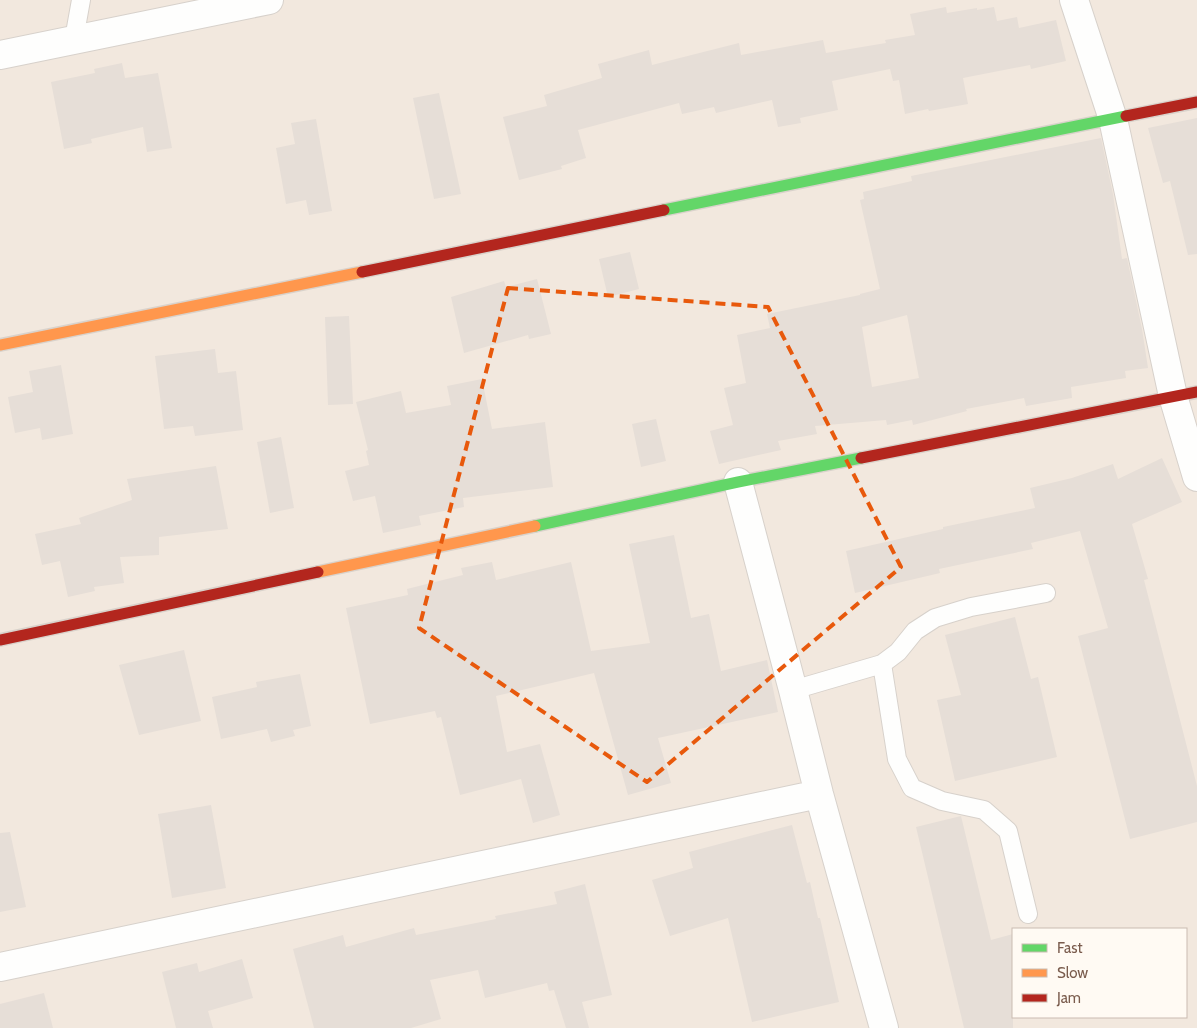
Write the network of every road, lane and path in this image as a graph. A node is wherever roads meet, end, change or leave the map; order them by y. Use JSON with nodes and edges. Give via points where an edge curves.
{"nodes":[{"id":1,"x":81,"y":0,"type":"edge"},
{"id":2,"x":269,"y":0,"type":"edge"},
{"id":3,"x":1074,"y":0,"type":"edge"},
{"id":4,"x":74,"y":39,"type":"junction"},
{"id":5,"x":0,"y":55,"type":"edge"},
{"id":6,"x":1197,"y":102,"type":"edge"},
{"id":7,"x":1113,"y":119,"type":"junction"},
{"id":8,"x":0,"y":345,"type":"edge"},
{"id":9,"x":1185,"y":394,"type":"edge"},
{"id":10,"x":1197,"y":477,"type":"edge"},
{"id":11,"x":738,"y":482,"type":"junction"},
{"id":12,"x":1046,"y":593,"type":"dead end"},
{"id":13,"x":0,"y":640,"type":"edge"},
{"id":14,"x":882,"y":664,"type":"junction"},
{"id":15,"x":794,"y":690,"type":"junction"},
{"id":16,"x":819,"y":794,"type":"junction"},
{"id":17,"x":1028,"y":914,"type":"dead end"},
{"id":18,"x":0,"y":967,"type":"edge"},
{"id":19,"x":884,"y":1028,"type":"edge"}],
"edges":[{"from":1,"to":4,"type":"lane"},
{"from":2,"to":4,"type":"street"},
{"from":3,"to":7,"type":"street"},
{"from":4,"to":5,"type":"street"},
{"from":6,"to":7,"type":"street"},
{"from":7,"to":8,"type":"street"},
{"from":7,"to":9,"type":"street"},
{"from":9,"to":10,"type":"street"},
{"from":9,"to":11,"type":"street"},
{"from":11,"to":13,"type":"street"},
{"from":11,"to":15,"type":"street"},
{"from":12,"to":14,"type":"lane","via":[[971,607],[935,618],[915,631],[898,652]]},
{"from":14,"to":15,"type":"lane"},
{"from":14,"to":17,"type":"lane","via":[[897,759],[912,788],[942,801],[984,810],[1008,831]]},
{"from":15,"to":16,"type":"street"},
{"from":16,"to":18,"type":"street"},
{"from":16,"to":19,"type":"street"}]}
